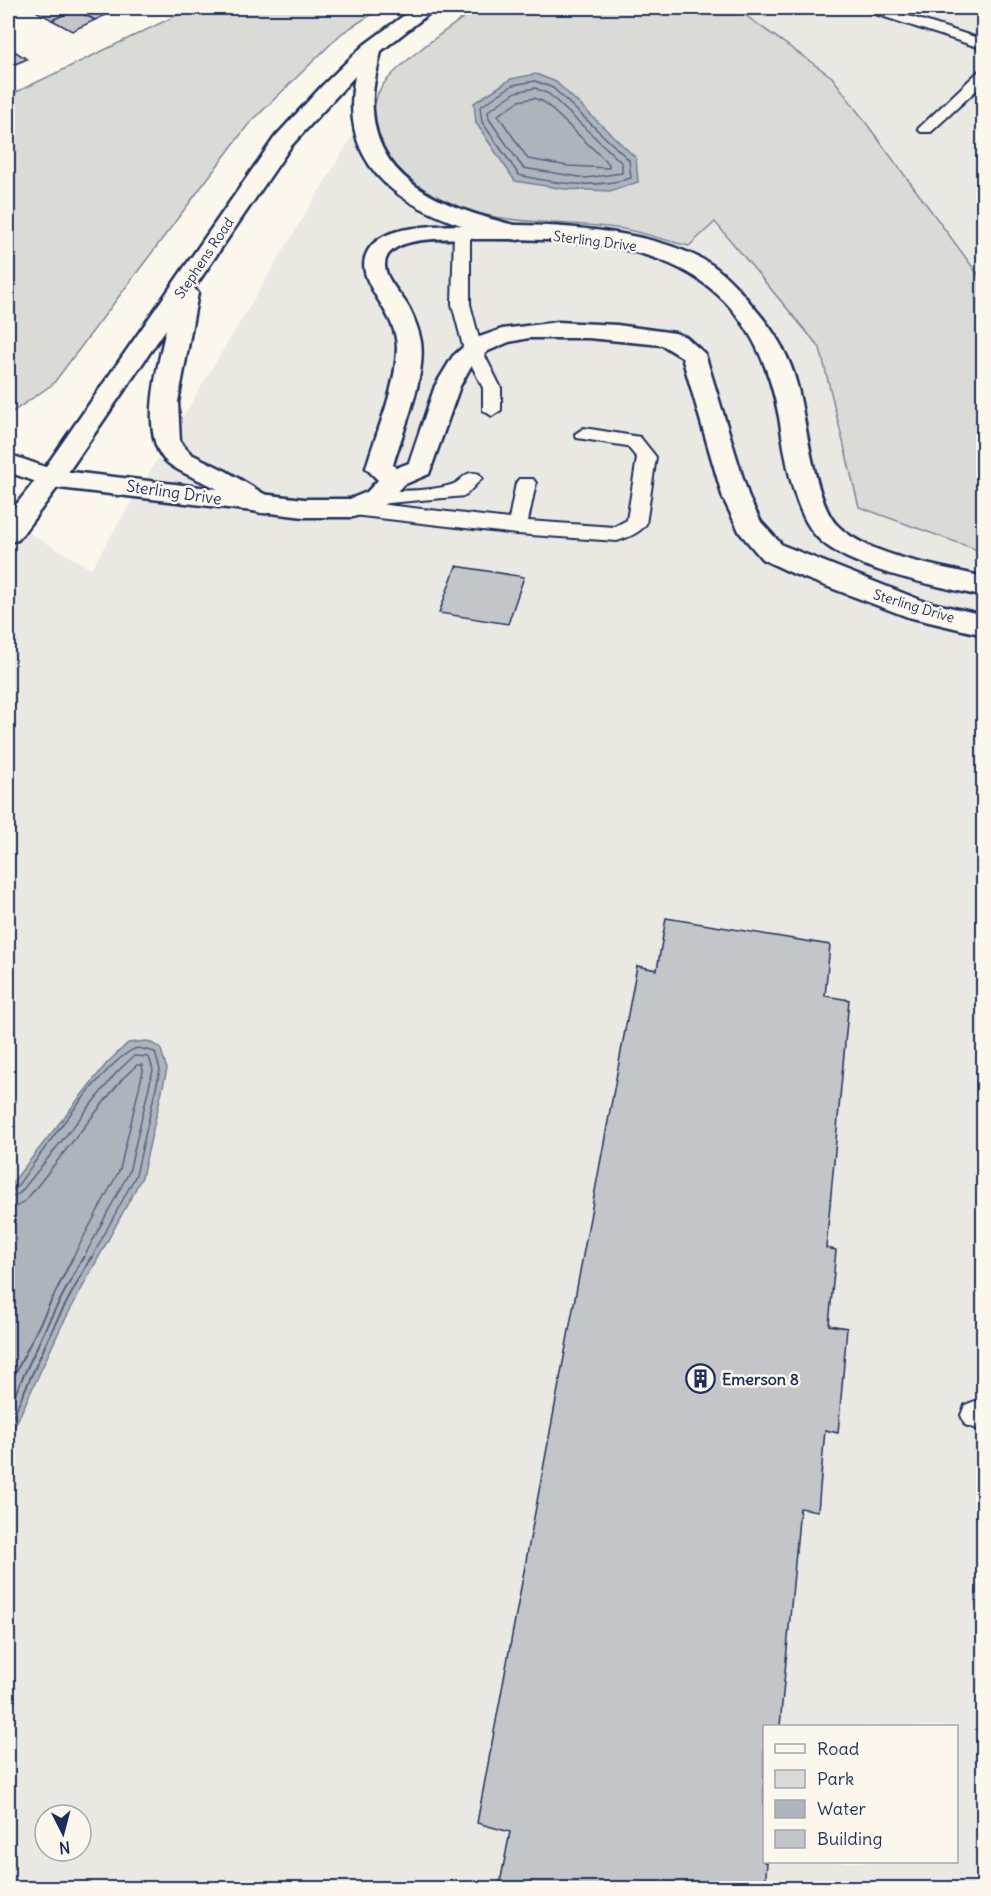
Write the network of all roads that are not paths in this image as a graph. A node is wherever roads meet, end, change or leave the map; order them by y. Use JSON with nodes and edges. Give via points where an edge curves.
{"nodes":[{"id":1,"x":426,"y":8,"type":"edge"},
{"id":2,"x":871,"y":8,"type":"edge"},
{"id":3,"x":984,"y":45,"type":"edge"},
{"id":4,"x":371,"y":49,"type":"junction"},
{"id":5,"x":984,"y":74,"type":"edge"},
{"id":6,"x":926,"y":129,"type":"dead end"},
{"id":7,"x":462,"y":232,"type":"junction"},
{"id":8,"x":518,"y":233,"type":"junction"},
{"id":9,"x":189,"y":280,"type":"junction"},
{"id":10,"x":473,"y":350,"type":"junction"},
{"id":11,"x":492,"y":410,"type":"dead end"},
{"id":12,"x":584,"y":434,"type":"dead end"},
{"id":13,"x":8,"y":463,"type":"edge"},
{"id":14,"x":51,"y":478,"type":"junction"},
{"id":15,"x":472,"y":478,"type":"dead end"},
{"id":16,"x":394,"y":479,"type":"junction"},
{"id":17,"x":526,"y":483,"type":"dead end"},
{"id":18,"x":364,"y":503,"type":"junction"},
{"id":19,"x":265,"y":506,"type":"junction"},
{"id":20,"x":517,"y":527,"type":"junction"},
{"id":21,"x":8,"y":534,"type":"edge"},
{"id":22,"x":984,"y":587,"type":"edge"},
{"id":23,"x":984,"y":625,"type":"edge"}],
"edges":[{"from":1,"to":4,"type":"street","name":"Stephens Road"},
{"from":2,"to":3,"type":"lane"},
{"from":4,"to":8,"type":"street","via":[[361,112],[374,160],[392,180],[433,206]]},
{"from":4,"to":9,"type":"street","name":"Stephens Road","via":[[283,142]]},
{"from":5,"to":6,"type":"lane"},
{"from":7,"to":8,"type":"street","name":"Sterling Drive"},
{"from":7,"to":10,"type":"lane","via":[[461,304]]},
{"from":7,"to":16,"type":"street","name":"Sterling Drive","via":[[396,239],[374,259],[375,272],[396,305],[409,347],[379,468]]},
{"from":8,"to":22,"type":"street","name":"Sterling Drive","via":[[627,243],[700,267],[723,286],[774,349],[811,498],[825,530],[854,551]]},
{"from":9,"to":14,"type":"street","name":"Stephens Road"},
{"from":9,"to":19,"type":"street","via":[[165,405],[166,442],[173,453],[189,464]]},
{"from":10,"to":11,"type":"lane","via":[[492,388]]},
{"from":10,"to":16,"type":"street","name":"Sterling Drive","via":[[446,388],[420,468]]},
{"from":10,"to":23,"type":"street","name":"Sterling Drive","via":[[502,336],[540,331],[585,330],[677,342],[693,354],[698,367],[735,498],[750,527],[771,552],[918,610]]},
{"from":12,"to":20,"type":"lane","via":[[633,441],[647,457],[636,524],[616,534]]},
{"from":13,"to":14,"type":"street","name":"Sterling Drive"},
{"from":14,"to":19,"type":"street","name":"Sterling Drive"},
{"from":14,"to":21,"type":"street","name":"Stephens Road"},
{"from":15,"to":18,"type":"lane","via":[[458,491]]},
{"from":16,"to":18,"type":"street","name":"Sterling Drive"},
{"from":17,"to":20,"type":"lane"},
{"from":18,"to":19,"type":"street","name":"Sterling Drive"},
{"from":18,"to":20,"type":"lane"}]}
